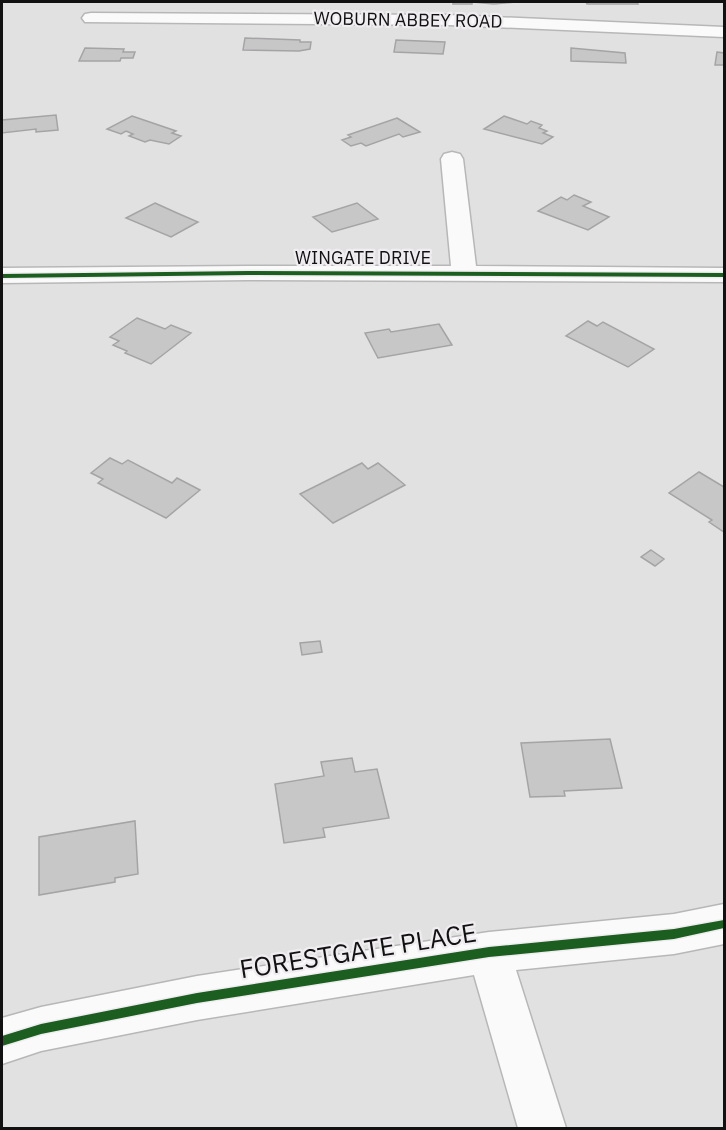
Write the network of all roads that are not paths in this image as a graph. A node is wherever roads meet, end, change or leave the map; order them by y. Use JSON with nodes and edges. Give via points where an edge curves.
{"nodes":[{"id":1,"x":91,"y":18,"type":"dead end"},
{"id":2,"x":724,"y":32,"type":"edge"},
{"id":3,"x":452,"y":159,"type":"dead end"},
{"id":4,"x":464,"y":274,"type":"junction"},
{"id":5,"x":724,"y":275,"type":"edge"},
{"id":6,"x":2,"y":276,"type":"edge"},
{"id":7,"x":724,"y":924,"type":"edge"},
{"id":8,"x":489,"y":952,"type":"junction"},
{"id":9,"x":2,"y":1041,"type":"edge"},
{"id":10,"x":542,"y":1128,"type":"edge"}],
"edges":[{"from":1,"to":2,"type":"street","name":"WOBURN ABBEY ROAD","via":[[449,20]]},
{"from":3,"to":4,"type":"street"},
{"from":4,"to":5,"type":"street","name":"WINGATE DRIVE"},
{"from":4,"to":6,"type":"street","name":"WINGATE DRIVE"},
{"from":7,"to":8,"type":"street","name":"FORESTGATE PLACE","via":[[674,934]]},
{"from":8,"to":9,"type":"street","name":"FORESTGATE PLACE","via":[[197,998],[41,1029]]},
{"from":8,"to":10,"type":"street"}]}
